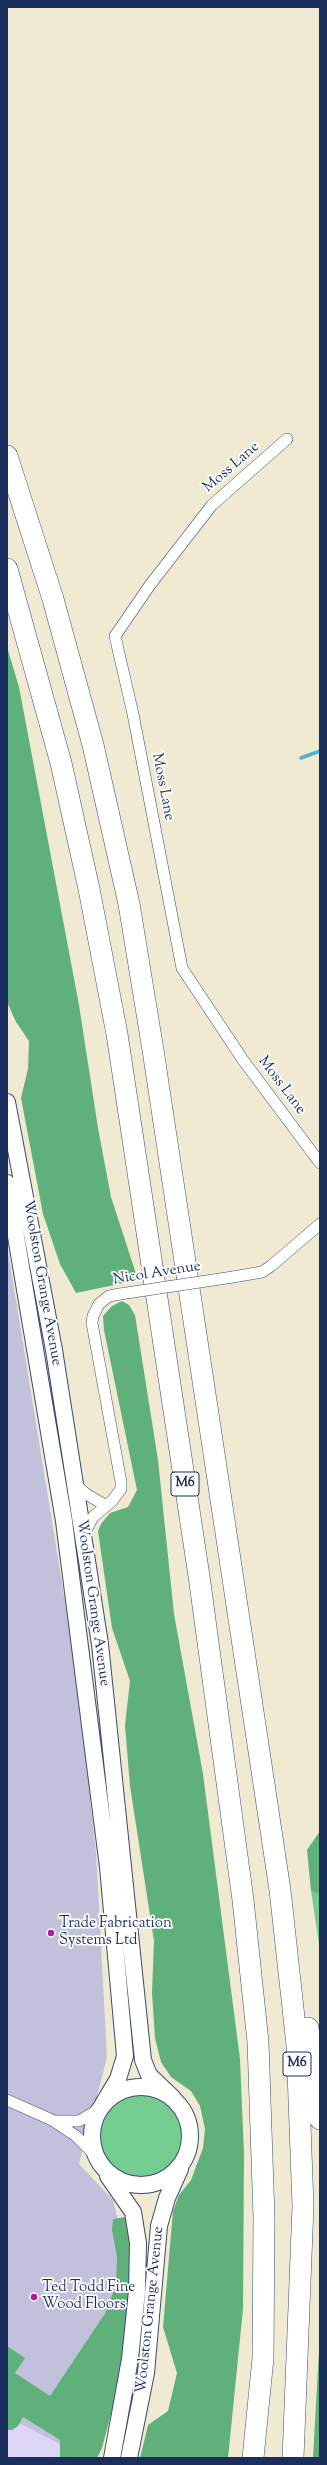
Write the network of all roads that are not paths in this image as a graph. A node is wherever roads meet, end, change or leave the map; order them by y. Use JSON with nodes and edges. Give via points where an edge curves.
{"nodes":[{"id":1,"x":287,"y":439,"type":"dead end"},
{"id":2,"x":7,"y":456,"type":"edge"},
{"id":3,"x":7,"y":569,"type":"edge"},
{"id":4,"x":7,"y":1102,"type":"edge"},
{"id":5,"x":320,"y":1163,"type":"edge"},
{"id":6,"x":7,"y":1183,"type":"edge"},
{"id":7,"x":320,"y":1224,"type":"edge"},
{"id":8,"x":75,"y":1484,"type":"junction"},
{"id":9,"x":105,"y":1505,"type":"junction"},
{"id":10,"x":83,"y":1536,"type":"junction"},
{"id":11,"x":280,"y":1890,"type":"junction"},
{"id":12,"x":173,"y":2098,"type":"junction"},
{"id":13,"x":7,"y":2100,"type":"edge"},
{"id":14,"x":100,"y":2107,"type":"junction"},
{"id":15,"x":52,"y":2120,"type":"junction"},
{"id":16,"x":320,"y":2120,"type":"edge"},
{"id":17,"x":98,"y":2160,"type":"junction"},
{"id":18,"x":182,"y":2164,"type":"junction"},
{"id":19,"x":258,"y":2412,"type":"junction"},
{"id":20,"x":112,"y":2458,"type":"edge"},
{"id":21,"x":129,"y":2458,"type":"edge"},
{"id":22,"x":248,"y":2458,"type":"edge"},
{"id":23,"x":254,"y":2458,"type":"edge"},
{"id":24,"x":293,"y":2458,"type":"edge"}],
"edges":[{"from":1,"to":5,"type":"street","name":"Moss Lane","via":[[212,505],[150,585],[115,636],[133,714],[182,968],[243,1060]]},
{"from":2,"to":11,"type":"highway","number":"M6","via":[[53,599],[93,745],[129,904]]},
{"from":3,"to":19,"type":"highway","number":"M6","via":[[61,763],[91,896],[117,1034],[199,1576],[258,2042],[264,2217],[263,2358]]},
{"from":4,"to":8,"type":"main road","name":"Woolston Grange Avenue","via":[[54,1350]]},
{"from":6,"to":14,"type":"main road","name":"Woolston Grange Avenue","via":[[65,1528],[108,1867],[125,2056],[118,2079]]},
{"from":7,"to":9,"type":"street","name":"Nicol Avenue","bridge":true,"via":[[262,1272],[108,1296],[99,1304],[92,1323],[121,1482],[118,1495]]},
{"from":8,"to":9,"type":"street"},
{"from":8,"to":10,"type":"main road","name":"Woolston Grange Avenue"},
{"from":9,"to":10,"type":"street","name":"Nicol Avenue","via":[[93,1517]]},
{"from":10,"to":12,"type":"main road","name":"Woolston Grange Avenue","via":[[100,1644],[143,2060],[150,2075]]},
{"from":11,"to":16,"type":"highway","number":"M6","via":[[301,1976]]},
{"from":11,"to":24,"type":"highway","number":"M6","via":[[297,2045],[302,2206]]},
{"from":12,"to":14,"type":"main road","via":[[159,2090],[129,2088],[115,2094]]},
{"from":12,"to":18,"type":"main road","via":[[187,2118],[190,2129],[190,2141]]},
{"from":13,"to":15,"type":"street"},
{"from":14,"to":15,"type":"street","via":[[79,2121]]},
{"from":14,"to":17,"type":"main road","via":[[91,2132]]},
{"from":15,"to":17,"type":"street","via":[[76,2136]]},
{"from":17,"to":18,"type":"main road","via":[[119,2180],[142,2186],[157,2183],[171,2175]]},
{"from":17,"to":20,"type":"main road","name":"Woolston Grange Avenue","via":[[133,2212],[138,2243],[137,2291],[130,2359]]},
{"from":18,"to":21,"type":"main road","name":"Woolston Grange Avenue","via":[[167,2198],[159,2226],[146,2373]]},
{"from":19,"to":22,"type":"highway","number":"M6"},
{"from":19,"to":23,"type":"highway","number":"M6"}]}
